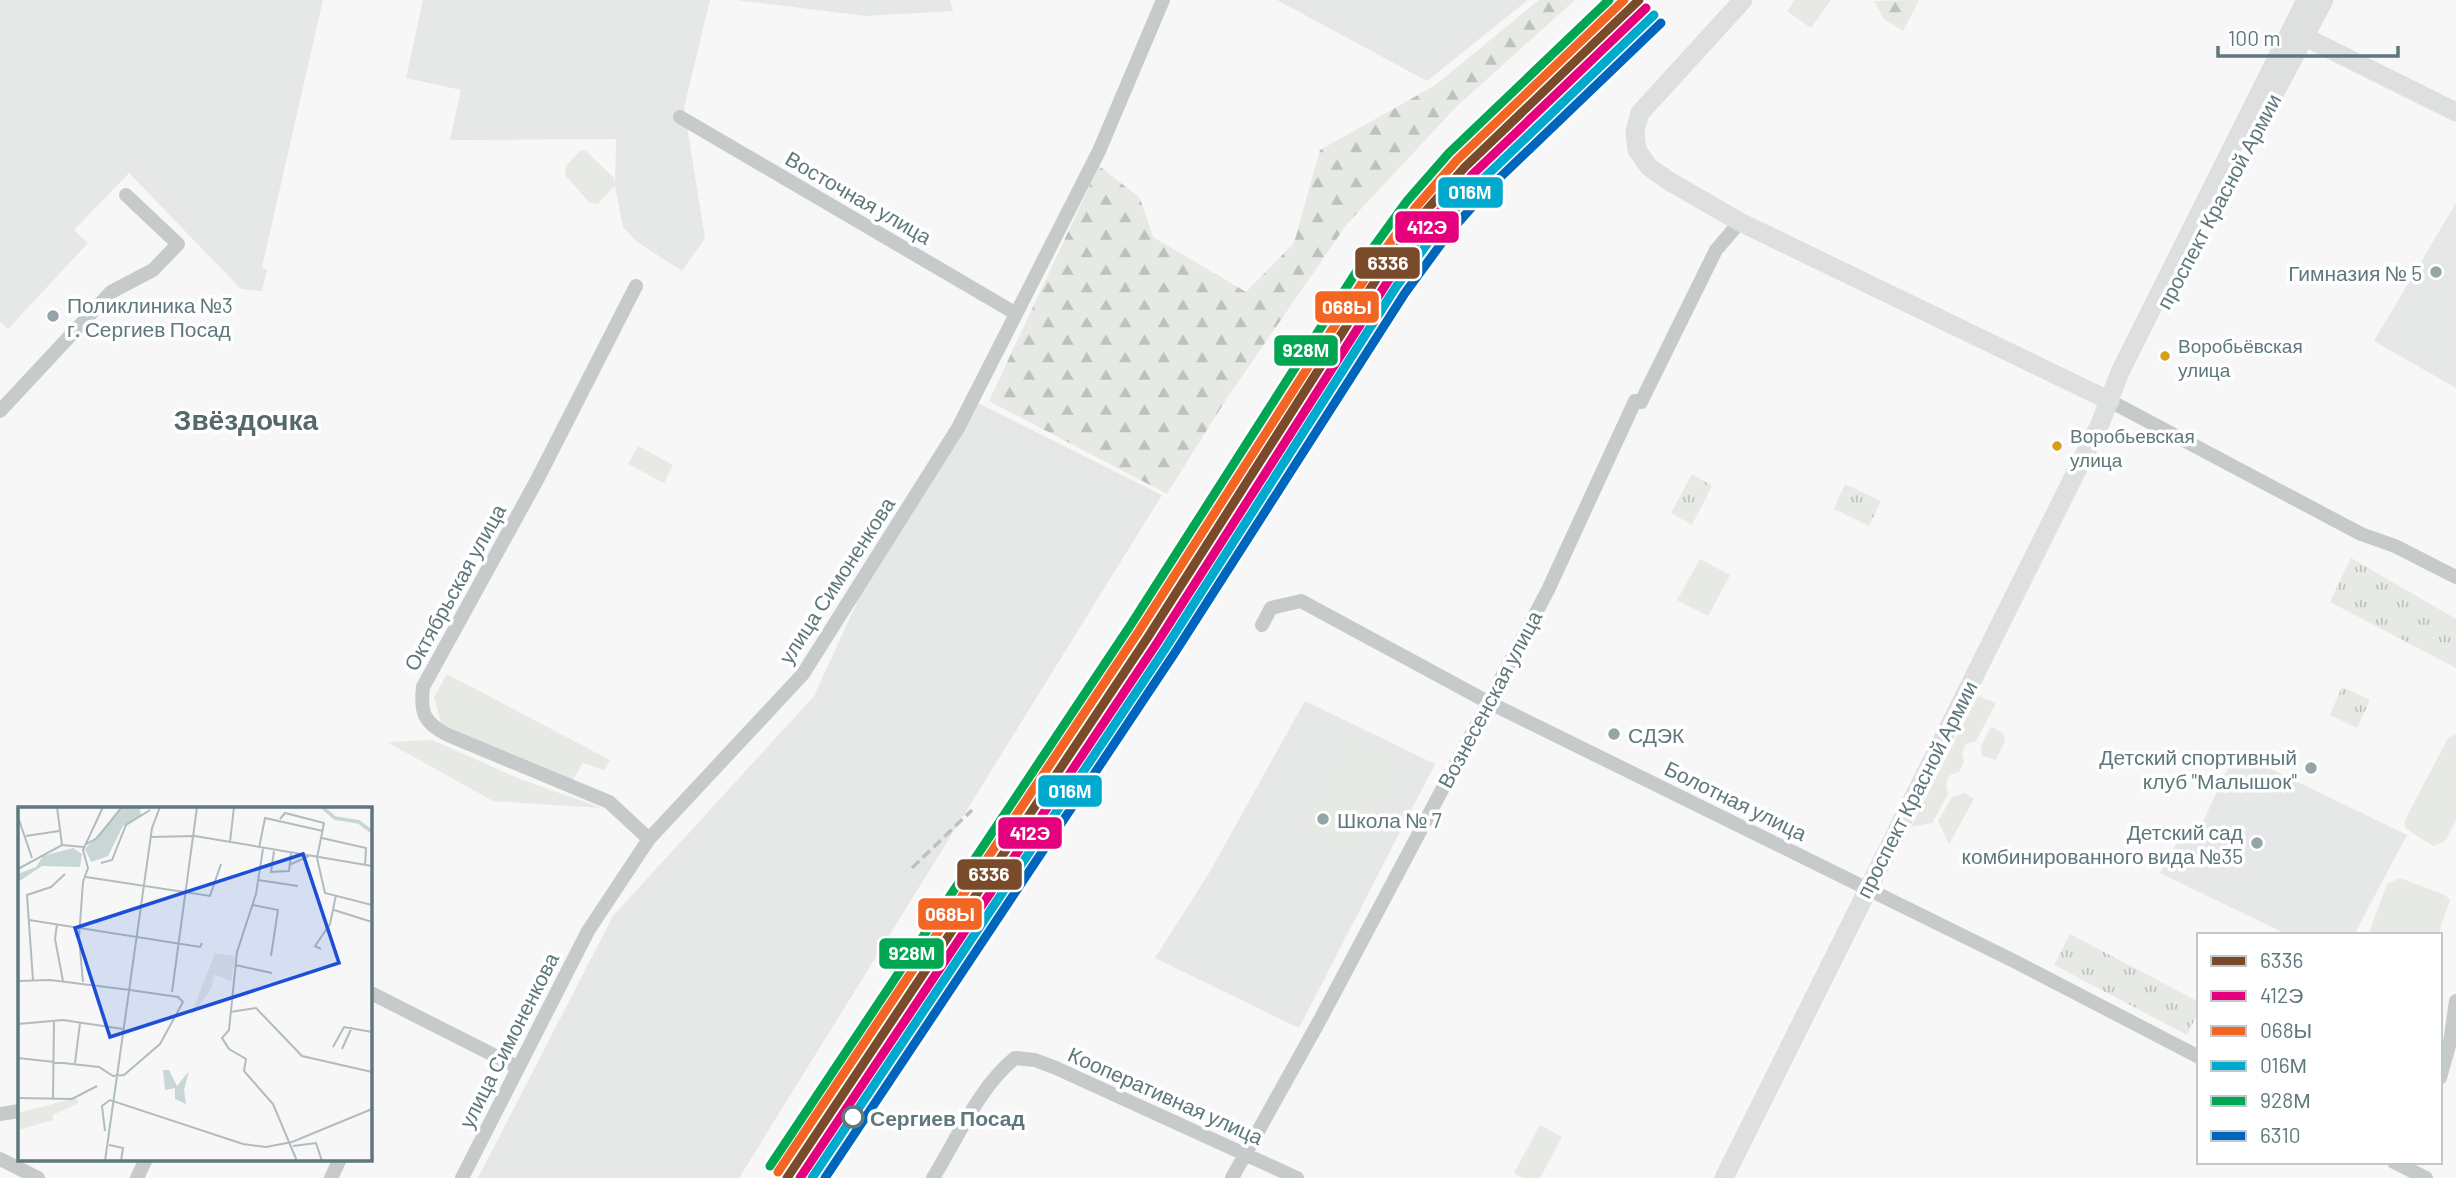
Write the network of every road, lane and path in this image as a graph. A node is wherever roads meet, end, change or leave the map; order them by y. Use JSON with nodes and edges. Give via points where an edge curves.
{"nodes":[{"id":1,"x":1163,"y":0,"type":"edge"},
{"id":2,"x":1743,"y":0,"type":"edge"},
{"id":3,"x":2306,"y":0,"type":"edge"},
{"id":4,"x":2324,"y":0,"type":"edge"},
{"id":5,"x":2305,"y":37,"type":"junction"},
{"id":6,"x":2456,"y":112,"type":"edge"},
{"id":7,"x":680,"y":117,"type":"dead end"},
{"id":8,"x":126,"y":195,"type":"dead end"},
{"id":9,"x":1740,"y":222,"type":"junction"},
{"id":10,"x":636,"y":286,"type":"dead end"},
{"id":11,"x":1015,"y":313,"type":"junction"},
{"id":12,"x":2110,"y":401,"type":"junction"},
{"id":13,"x":0,"y":411,"type":"edge"},
{"id":14,"x":2456,"y":577,"type":"edge"},
{"id":15,"x":1262,"y":625,"type":"dead end"},
{"id":16,"x":1486,"y":701,"type":"junction"},
{"id":17,"x":649,"y":839,"type":"junction"},
{"id":18,"x":1866,"y":887,"type":"junction"},
{"id":19,"x":371,"y":993,"type":"edge"},
{"id":20,"x":2456,"y":1001,"type":"edge"},
{"id":21,"x":2197,"y":1056,"type":"edge"},
{"id":22,"x":517,"y":1067,"type":"junction"},
{"id":23,"x":2442,"y":1071,"type":"edge"},
{"id":24,"x":18,"y":1111,"type":"edge"},
{"id":25,"x":0,"y":1114,"type":"edge"},
{"id":26,"x":1245,"y":1152,"type":"junction"},
{"id":27,"x":0,"y":1158,"type":"edge"},
{"id":28,"x":146,"y":1160,"type":"edge"},
{"id":29,"x":340,"y":1160,"type":"edge"},
{"id":30,"x":2400,"y":1167,"type":"edge"},
{"id":31,"x":38,"y":1178,"type":"edge"},
{"id":32,"x":137,"y":1178,"type":"edge"},
{"id":33,"x":331,"y":1178,"type":"edge"},
{"id":34,"x":462,"y":1178,"type":"edge"},
{"id":35,"x":933,"y":1178,"type":"edge"},
{"id":36,"x":1232,"y":1178,"type":"edge"},
{"id":37,"x":1297,"y":1178,"type":"edge"},
{"id":38,"x":1724,"y":1178,"type":"edge"},
{"id":39,"x":2426,"y":1178,"type":"edge"}],
"edges":[{"from":1,"to":11,"type":"street","name":"улица Симоненкова","via":[[1099,151]]},
{"from":2,"to":9,"type":"main road","via":[[1640,113],[1635,131],[1637,150],[1649,167]]},
{"from":3,"to":12,"type":"main road","name":"проспект Красной Армии","via":[[2120,372]]},
{"from":4,"to":5,"type":"main road","name":"проспект Красной Армии"},
{"from":5,"to":6,"type":"main road"},
{"from":5,"to":12,"type":"main road","name":"проспект Красной Армии"},
{"from":7,"to":11,"type":"street","name":"Восточная улица"},
{"from":8,"to":13,"type":"street","via":[[178,244],[153,270],[111,292]]},
{"from":9,"to":12,"type":"main road"},
{"from":9,"to":16,"type":"street","name":"Вознесенская улица","via":[[1716,250],[1641,402],[1635,401],[1548,590]]},
{"from":10,"to":17,"type":"street","name":"Октябрьская улица","via":[[537,481],[423,687],[420,709],[429,725],[447,735],[609,802]]},
{"from":11,"to":17,"type":"street","name":"улица Симоненкова","via":[[958,428],[803,674]]},
{"from":12,"to":14,"type":"street","via":[[2361,534]]},
{"from":12,"to":18,"type":"main road","name":"проспект Красной Армии"},
{"from":15,"to":16,"type":"street","name":"Болотная улица","via":[[1271,608],[1301,601]]},
{"from":16,"to":18,"type":"street","name":"Болотная улица"},
{"from":16,"to":26,"type":"street","name":"Вознесенская улица","via":[[1321,1018]]},
{"from":17,"to":22,"type":"street","name":"улица Симоненкова","via":[[588,931]]},
{"from":18,"to":21,"type":"street","name":"Болотная улица"},
{"from":18,"to":38,"type":"main road","name":"проспект Красной Армии"},
{"from":19,"to":22,"type":"street"},
{"from":20,"to":23,"type":"street"},
{"from":22,"to":34,"type":"street","name":"улица Симоненкова"},
{"from":24,"to":25,"type":"street"},
{"from":26,"to":35,"type":"street","name":"Кооперативная улица","via":[[1224,1147],[1056,1068],[1015,1058],[989,1086]]},
{"from":26,"to":36,"type":"street","name":"Вознесенская улица"},
{"from":26,"to":37,"type":"street","name":"Кооперативная улица"},
{"from":27,"to":31,"type":"street"},
{"from":28,"to":32,"type":"street"},
{"from":29,"to":33,"type":"street"},
{"from":30,"to":39,"type":"street"}]}
